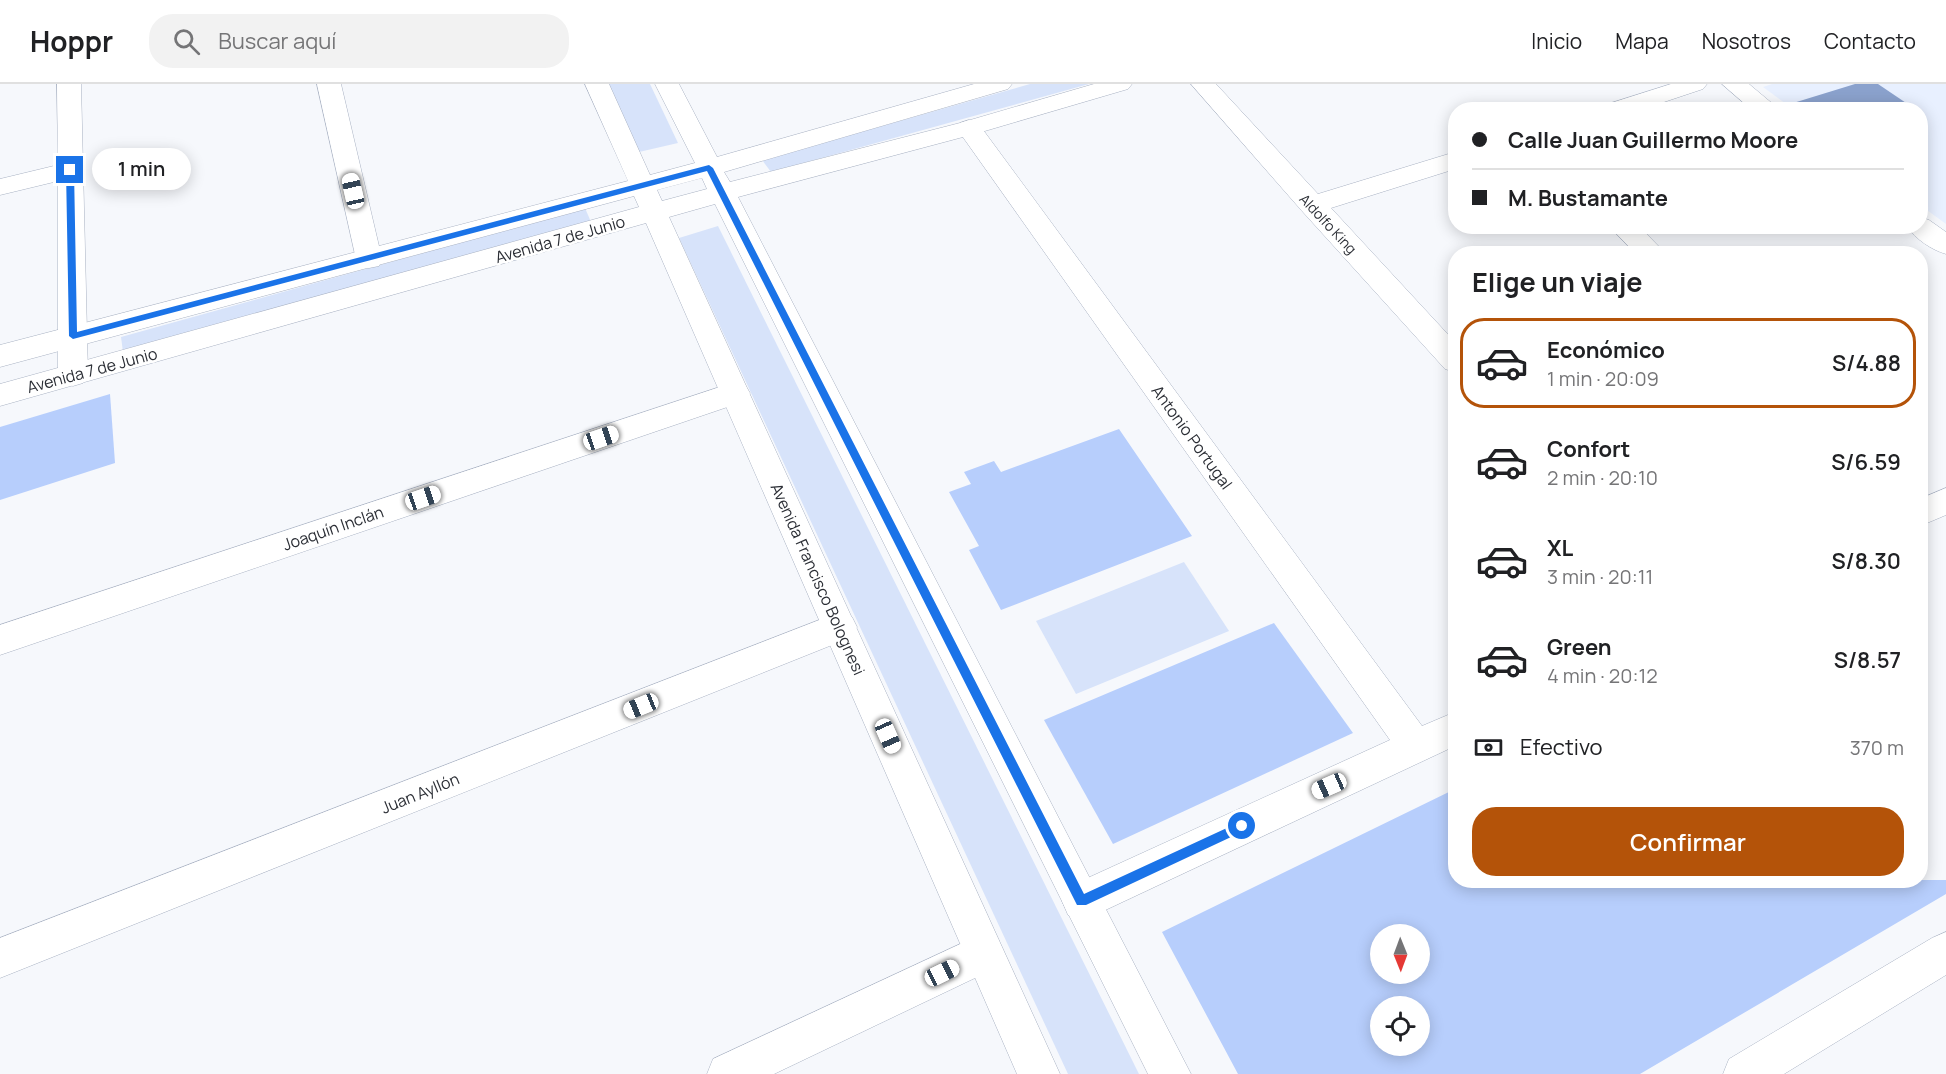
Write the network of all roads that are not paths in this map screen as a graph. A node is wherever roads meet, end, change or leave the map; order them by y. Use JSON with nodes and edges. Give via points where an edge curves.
{"nodes":[{"id":1,"x":69,"y":84,"type":"edge"},
{"id":2,"x":329,"y":84,"type":"edge"},
{"id":3,"x":597,"y":84,"type":"edge"},
{"id":4,"x":667,"y":84,"type":"edge"},
{"id":5,"x":1000,"y":84,"type":"edge"},
{"id":6,"x":1120,"y":84,"type":"edge"},
{"id":7,"x":1203,"y":84,"type":"edge"},
{"id":8,"x":1695,"y":84,"type":"edge"},
{"id":9,"x":1734,"y":84,"type":"edge"},
{"id":10,"x":1639,"y":102,"type":"edge"},
{"id":11,"x":1758,"y":102,"type":"edge"},
{"id":12,"x":969,"y":128,"type":"junction"},
{"id":13,"x":1448,"y":162,"type":"edge"},
{"id":14,"x":70,"y":170,"type":"junction"},
{"id":15,"x":716,"y":181,"type":"junction"},
{"id":16,"x":0,"y":187,"type":"edge"},
{"id":17,"x":648,"y":199,"type":"junction"},
{"id":18,"x":1311,"y":206,"type":"junction"},
{"id":19,"x":1928,"y":232,"type":"edge"},
{"id":20,"x":1631,"y":234,"type":"edge"},
{"id":21,"x":1946,"y":245,"type":"edge"},
{"id":22,"x":1644,"y":246,"type":"edge"},
{"id":23,"x":369,"y":259,"type":"junction"},
{"id":24,"x":73,"y":336,"type":"junction"},
{"id":25,"x":1448,"y":353,"type":"edge"},
{"id":26,"x":0,"y":356,"type":"edge"},
{"id":27,"x":73,"y":375,"type":"junction"},
{"id":28,"x":735,"y":393,"type":"junction"},
{"id":29,"x":0,"y":395,"type":"edge"},
{"id":30,"x":840,"y":627,"type":"junction"},
{"id":31,"x":0,"y":640,"type":"edge"},
{"id":32,"x":1448,"y":731,"type":"edge"},
{"id":33,"x":1415,"y":746,"type":"junction"},
{"id":34,"x":1082,"y":901,"type":"junction"},
{"id":35,"x":1946,"y":952,"type":"edge"},
{"id":36,"x":984,"y":953,"type":"junction"},
{"id":37,"x":0,"y":958,"type":"edge"},
{"id":38,"x":728,"y":1074,"type":"edge"},
{"id":39,"x":1038,"y":1074,"type":"edge"},
{"id":40,"x":1170,"y":1074,"type":"edge"},
{"id":41,"x":1743,"y":1074,"type":"edge"}],
"edges":[{"from":1,"to":14,"type":"street"},
{"from":2,"to":23,"type":"street"},
{"from":3,"to":17,"type":"street","name":"Avenida Francisco Bolognesi"},
{"from":4,"to":15,"type":"street"},
{"from":5,"to":15,"type":"street","name":"Avenida 7 de Junio"},
{"from":6,"to":12,"type":"street","name":"Avenida 7 de Junio"},
{"from":7,"to":18,"type":"street","name":"Aldolfo King"},
{"from":8,"to":10,"type":"street"},
{"from":9,"to":11,"type":"street"},
{"from":12,"to":15,"type":"street","name":"Avenida 7 de Junio"},
{"from":12,"to":33,"type":"street","name":"Antonio Portugal"},
{"from":13,"to":18,"type":"street"},
{"from":14,"to":16,"type":"street"},
{"from":14,"to":24,"type":"street"},
{"from":15,"to":17,"type":"street","name":"Avenida 7 de Junio"},
{"from":15,"to":34,"type":"street"},
{"from":17,"to":23,"type":"street","name":"Avenida 7 de Junio"},
{"from":17,"to":27,"type":"street","name":"Avenida 7 de Junio"},
{"from":17,"to":28,"type":"street","name":"Avenida Francisco Bolognesi"},
{"from":18,"to":25,"type":"street","name":"Aldolfo King"},
{"from":19,"to":21,"type":"street"},
{"from":20,"to":22,"type":"street"},
{"from":23,"to":24,"type":"street","name":"Avenida 7 de Junio"},
{"from":24,"to":26,"type":"street","name":"Avenida 7 de Junio"},
{"from":24,"to":27,"type":"street"},
{"from":27,"to":29,"type":"street","name":"Avenida 7 de Junio"},
{"from":28,"to":30,"type":"street","name":"Avenida Francisco Bolognesi"},
{"from":28,"to":31,"type":"street","name":"Joaquín Inclán"},
{"from":30,"to":36,"type":"street","name":"Avenida Francisco Bolognesi"},
{"from":30,"to":37,"type":"street","name":"Juan Ayllón"},
{"from":32,"to":33,"type":"street"},
{"from":33,"to":34,"type":"street"},
{"from":34,"to":40,"type":"street"},
{"from":35,"to":41,"type":"street"},
{"from":36,"to":38,"type":"street"},
{"from":36,"to":39,"type":"street","name":"Avenida Francisco Bolognesi"}]}
